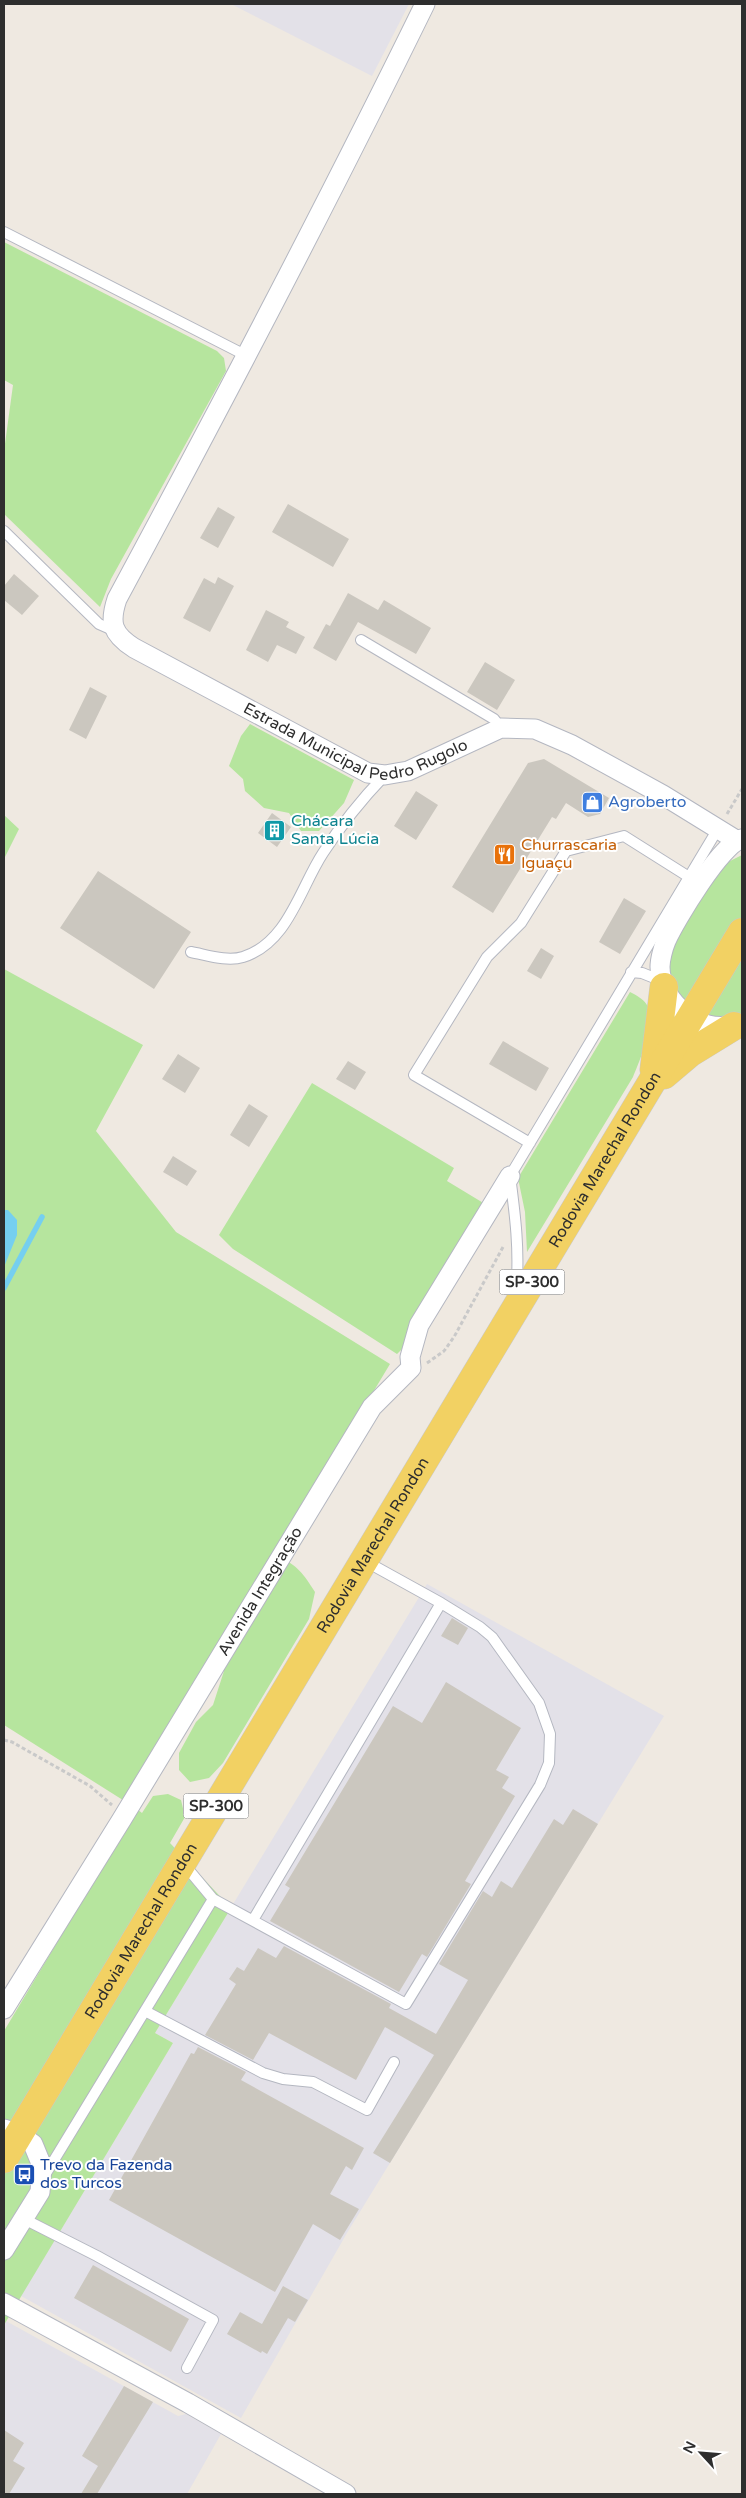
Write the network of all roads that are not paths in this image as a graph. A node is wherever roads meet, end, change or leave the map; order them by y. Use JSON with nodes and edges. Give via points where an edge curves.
{"nodes":[{"id":1,"x":425,"y":4,"type":"edge"},
{"id":2,"x":4,"y":232,"type":"edge"},
{"id":3,"x":247,"y":356,"type":"junction"},
{"id":4,"x":4,"y":531,"type":"edge"},
{"id":5,"x":114,"y":631,"type":"junction"},
{"id":6,"x":361,"y":640,"type":"dead end"},
{"id":7,"x":501,"y":728,"type":"junction"},
{"id":8,"x":385,"y":775,"type":"junction"},
{"id":9,"x":719,"y":828,"type":"junction"},
{"id":10,"x":739,"y":840,"type":"edge"},
{"id":11,"x":689,"y":877,"type":"junction"},
{"id":12,"x":742,"y":932,"type":"edge"},
{"id":13,"x":191,"y":952,"type":"dead end"},
{"id":14,"x":631,"y":972,"type":"junction"},
{"id":15,"x":663,"y":984,"type":"junction"},
{"id":16,"x":691,"y":1018,"type":"junction"},
{"id":17,"x":738,"y":1024,"type":"edge"},
{"id":18,"x":650,"y":1087,"type":"junction"},
{"id":19,"x":530,"y":1143,"type":"junction"},
{"id":20,"x":510,"y":1176,"type":"junction"},
{"id":21,"x":513,"y":1314,"type":"junction"},
{"id":22,"x":364,"y":1560,"type":"junction"},
{"id":23,"x":441,"y":1603,"type":"junction"},
{"id":24,"x":182,"y":1863,"type":"junction"},
{"id":25,"x":213,"y":1899,"type":"junction"},
{"id":26,"x":253,"y":1920,"type":"junction"},
{"id":27,"x":4,"y":2009,"type":"edge"},
{"id":28,"x":145,"y":2011,"type":"junction"},
{"id":29,"x":394,"y":2062,"type":"dead end"},
{"id":30,"x":11,"y":2131,"type":"edge"},
{"id":31,"x":4,"y":2159,"type":"edge"},
{"id":32,"x":42,"y":2180,"type":"junction"},
{"id":33,"x":24,"y":2220,"type":"junction"},
{"id":34,"x":4,"y":2250,"type":"edge"},
{"id":35,"x":4,"y":2303,"type":"edge"},
{"id":36,"x":187,"y":2368,"type":"dead end"},
{"id":37,"x":346,"y":2494,"type":"edge"}],
"edges":[{"from":1,"to":3,"type":"street"},
{"from":2,"to":3,"type":"lane"},
{"from":3,"to":5,"type":"street","via":[[118,599],[114,610]]},
{"from":4,"to":5,"type":"lane","via":[[99,624]]},
{"from":5,"to":8,"type":"street","name":"Estrada Municipal Pedro Rugolo","via":[[134,648],[252,712],[368,773]]},
{"from":6,"to":7,"type":"lane","via":[[494,719]]},
{"from":7,"to":8,"type":"street","name":"Estrada Municipal Pedro Rugolo","via":[[408,771]]},
{"from":7,"to":9,"type":"street","name":"Estrada Municipal Pedro Rugolo","via":[[535,729],[564,741]]},
{"from":8,"to":13,"type":"lane","via":[[331,840],[275,936],[260,950],[228,959]]},
{"from":9,"to":10,"type":"street","name":"Estrada Municipal Pedro Rugolo"},
{"from":9,"to":11,"type":"lane"},
{"from":10,"to":15,"type":"street","via":[[713,864],[665,943],[660,967]]},
{"from":11,"to":14,"type":"lane"},
{"from":11,"to":19,"type":"lane","via":[[624,836],[566,851],[521,923],[487,957],[414,1075]]},
{"from":12,"to":16,"type":"main road","name":"Rodovia Marechal Rondon","number":"SP-300"},
{"from":14,"to":15,"type":"lane","via":[[642,973]]},
{"from":14,"to":19,"type":"lane"},
{"from":15,"to":16,"type":"street","via":[[674,1003]]},
{"from":15,"to":18,"type":"main road","via":[[657,1057]]},
{"from":16,"to":17,"type":"street","via":[[704,1025],[719,1027]]},
{"from":16,"to":18,"type":"main road","name":"Rodovia Marechal Rondon","number":"SP-300"},
{"from":17,"to":18,"type":"main road","via":[[690,1053]]},
{"from":18,"to":21,"type":"main road","name":"Rodovia Marechal Rondon","number":"SP-300"},
{"from":19,"to":20,"type":"lane"},
{"from":20,"to":21,"type":"lane","via":[[518,1270]]},
{"from":20,"to":27,"type":"street","name":"Avenida Integração","via":[[419,1326],[410,1357],[411,1368],[372,1407]]},
{"from":21,"to":22,"type":"main road","name":"Rodovia Marechal Rondon","number":"SP-300"},
{"from":22,"to":23,"type":"lane"},
{"from":22,"to":24,"type":"main road","name":"Rodovia Marechal Rondon","number":"SP-300"},
{"from":23,"to":26,"type":"lane"},
{"from":23,"to":26,"type":"lane","via":[[492,1638],[539,1703],[550,1734],[548,1763],[540,1785],[406,2004]]},
{"from":24,"to":25,"type":"lane"},
{"from":24,"to":30,"type":"main road","name":"Rodovia Marechal Rondon","number":"SP-300"},
{"from":25,"to":26,"type":"lane"},
{"from":25,"to":28,"type":"lane"},
{"from":28,"to":29,"type":"lane","via":[[263,2073],[313,2082],[367,2110]]},
{"from":28,"to":32,"type":"lane"},
{"from":30,"to":31,"type":"main road","name":"Rodovia Marechal Rondon","number":"SP-300"},
{"from":30,"to":32,"type":"street","via":[[33,2144],[40,2156]]},
{"from":32,"to":33,"type":"street","via":[[40,2192]]},
{"from":33,"to":34,"type":"street"},
{"from":33,"to":36,"type":"lane","via":[[213,2320]]},
{"from":35,"to":37,"type":"street"}]}
